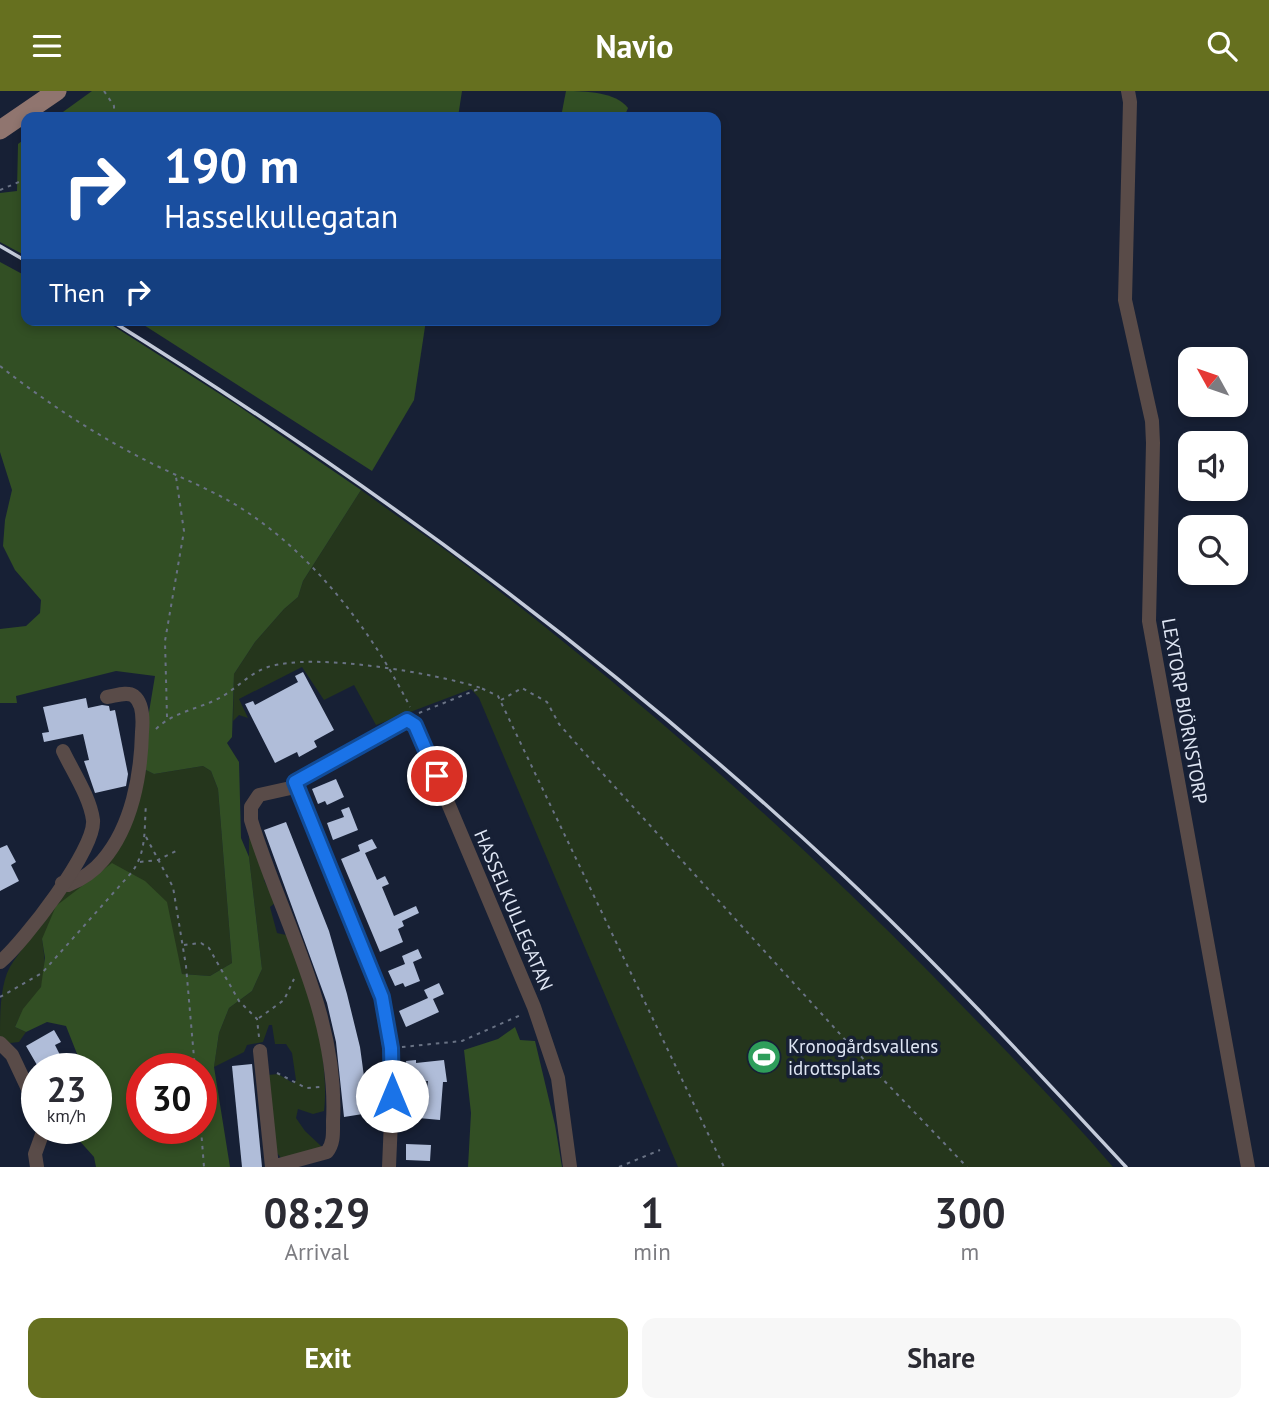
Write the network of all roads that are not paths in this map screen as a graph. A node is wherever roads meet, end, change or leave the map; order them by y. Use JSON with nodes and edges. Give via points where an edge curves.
{"nodes":[{"id":1,"x":57,"y":91,"type":"edge"},
{"id":2,"x":1128,"y":91,"type":"edge"},
{"id":3,"x":26,"y":112,"type":"edge"},
{"id":4,"x":21,"y":116,"type":"edge"},
{"id":5,"x":0,"y":130,"type":"edge"},
{"id":6,"x":107,"y":697,"type":"dead end"},
{"id":7,"x":63,"y":751,"type":"dead end"},
{"id":8,"x":295,"y":784,"type":"junction"},
{"id":9,"x":62,"y":883,"type":"junction"},
{"id":10,"x":0,"y":962,"type":"edge"},
{"id":11,"x":0,"y":1043,"type":"edge"},
{"id":12,"x":260,"y":1051,"type":"road end"},
{"id":13,"x":21,"y":1074,"type":"edge"},
{"id":14,"x":39,"y":1144,"type":"edge"},
{"id":15,"x":37,"y":1167,"type":"edge"},
{"id":16,"x":272,"y":1167,"type":"edge"},
{"id":17,"x":389,"y":1167,"type":"edge"},
{"id":18,"x":570,"y":1167,"type":"edge"},
{"id":19,"x":1248,"y":1167,"type":"edge"}],
"edges":[{"from":1,"to":3,"type":"main road"},
{"from":2,"to":19,"type":"street","name":"LEXTORP BJÖRNSTORP","via":[[1125,300],[1152,421],[1149,621]]},
{"from":4,"to":5,"type":"main road"},
{"from":6,"to":9,"type":"street","via":[[128,693],[140,706],[140,774],[123,825],[103,860],[76,882]]},
{"from":7,"to":9,"type":"street","via":[[93,820],[87,845]]},
{"from":8,"to":16,"type":"street","via":[[259,795],[251,807],[251,820],[307,966],[335,1098],[332,1145],[327,1152]]},
{"from":8,"to":17,"type":"street","via":[[382,997],[393,1073]]},
{"from":8,"to":18,"type":"street","name":"HASSELKULLEGATAN","via":[[411,720],[415,725],[534,1007],[558,1078]]},
{"from":9,"to":10,"type":"street","via":[[25,936]]},
{"from":11,"to":13,"type":"street"},
{"from":12,"to":16,"type":"street"},
{"from":14,"to":15,"type":"street"}]}
